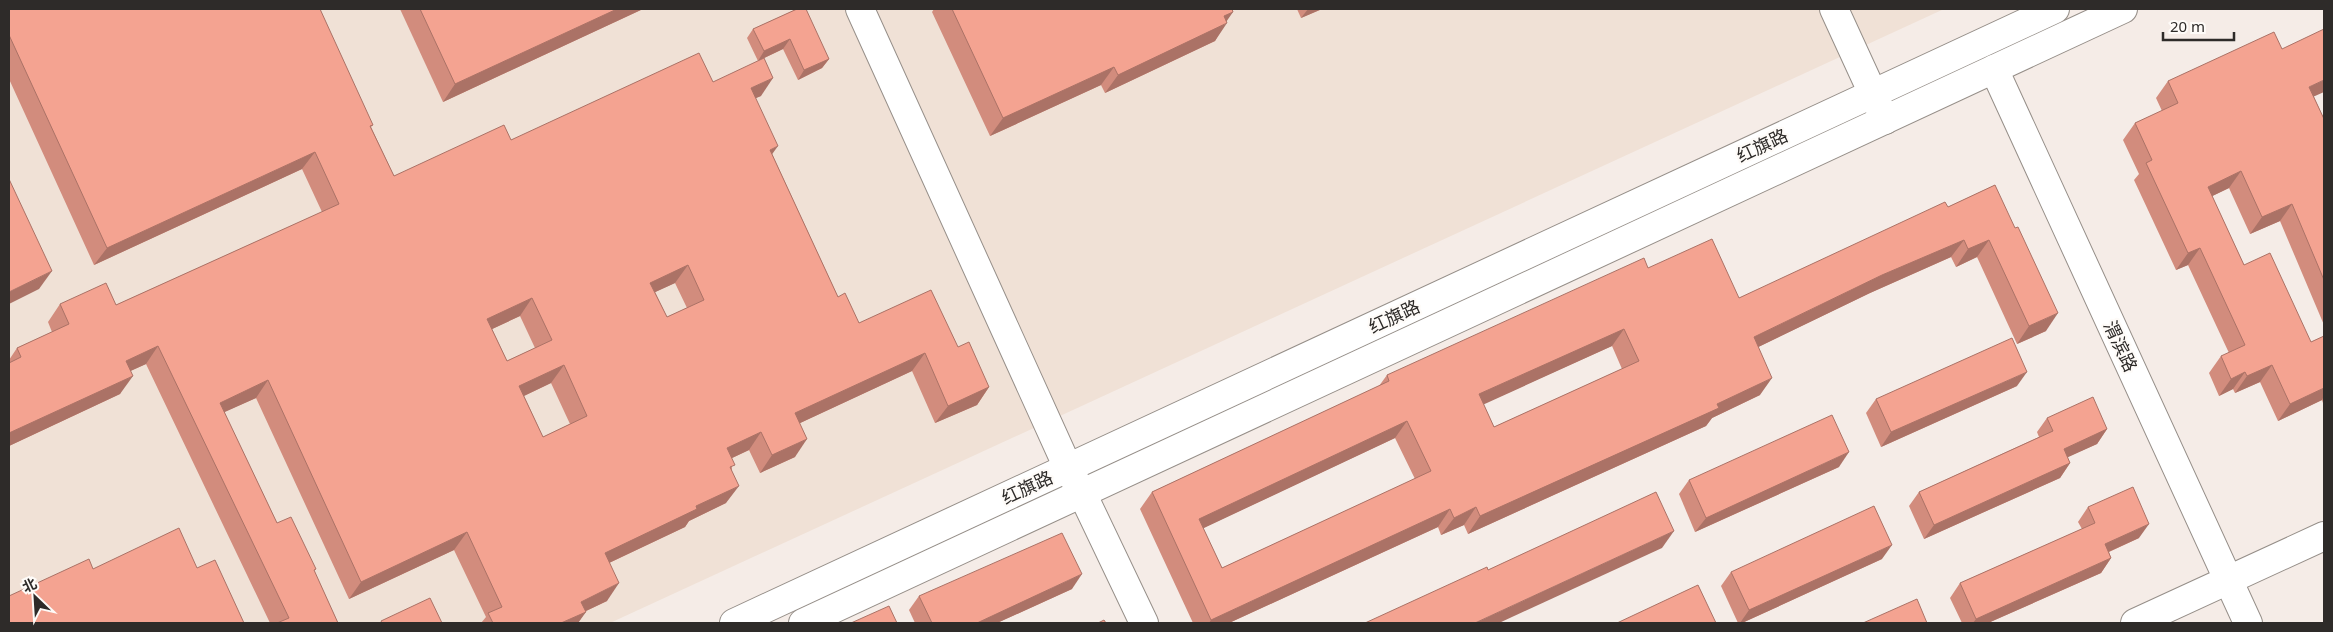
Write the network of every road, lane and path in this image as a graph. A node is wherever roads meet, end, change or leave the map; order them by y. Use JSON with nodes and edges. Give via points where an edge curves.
{"nodes":[{"id":1,"x":860,"y":9,"type":"edge"},
{"id":2,"x":1834,"y":9,"type":"edge"},
{"id":3,"x":2055,"y":9,"type":"edge"},
{"id":4,"x":2122,"y":9,"type":"edge"},
{"id":5,"x":1994,"y":69,"type":"junction"},
{"id":6,"x":1873,"y":93,"type":"junction"},
{"id":7,"x":1885,"y":120,"type":"junction"},
{"id":8,"x":1068,"y":468,"type":"junction"},
{"id":9,"x":1082,"y":493,"type":"junction"},
{"id":10,"x":2324,"y":536,"type":"edge"},
{"id":11,"x":2228,"y":581,"type":"junction"},
{"id":12,"x":734,"y":623,"type":"edge"},
{"id":13,"x":803,"y":623,"type":"edge"},
{"id":14,"x":1144,"y":623,"type":"edge"},
{"id":15,"x":2135,"y":623,"type":"edge"},
{"id":16,"x":2248,"y":623,"type":"edge"}],
"edges":[{"from":1,"to":8,"type":"main road"},
{"from":2,"to":6,"type":"main road"},
{"from":3,"to":6,"type":"main road","name":"红旗路"},
{"from":4,"to":5,"type":"main road","name":"红旗路"},
{"from":5,"to":7,"type":"main road","name":"红旗路"},
{"from":5,"to":11,"type":"main road","name":"渭滨路"},
{"from":6,"to":7,"type":"main road"},
{"from":6,"to":8,"type":"main road","name":"红旗路"},
{"from":7,"to":9,"type":"main road","name":"红旗路"},
{"from":8,"to":9,"type":"main road"},
{"from":8,"to":12,"type":"main road","name":"红旗路"},
{"from":9,"to":13,"type":"main road","name":"红旗路"},
{"from":9,"to":14,"type":"main road"},
{"from":10,"to":11,"type":"main road"},
{"from":11,"to":15,"type":"main road"},
{"from":11,"to":16,"type":"main road","name":"渭滨路"}]}
